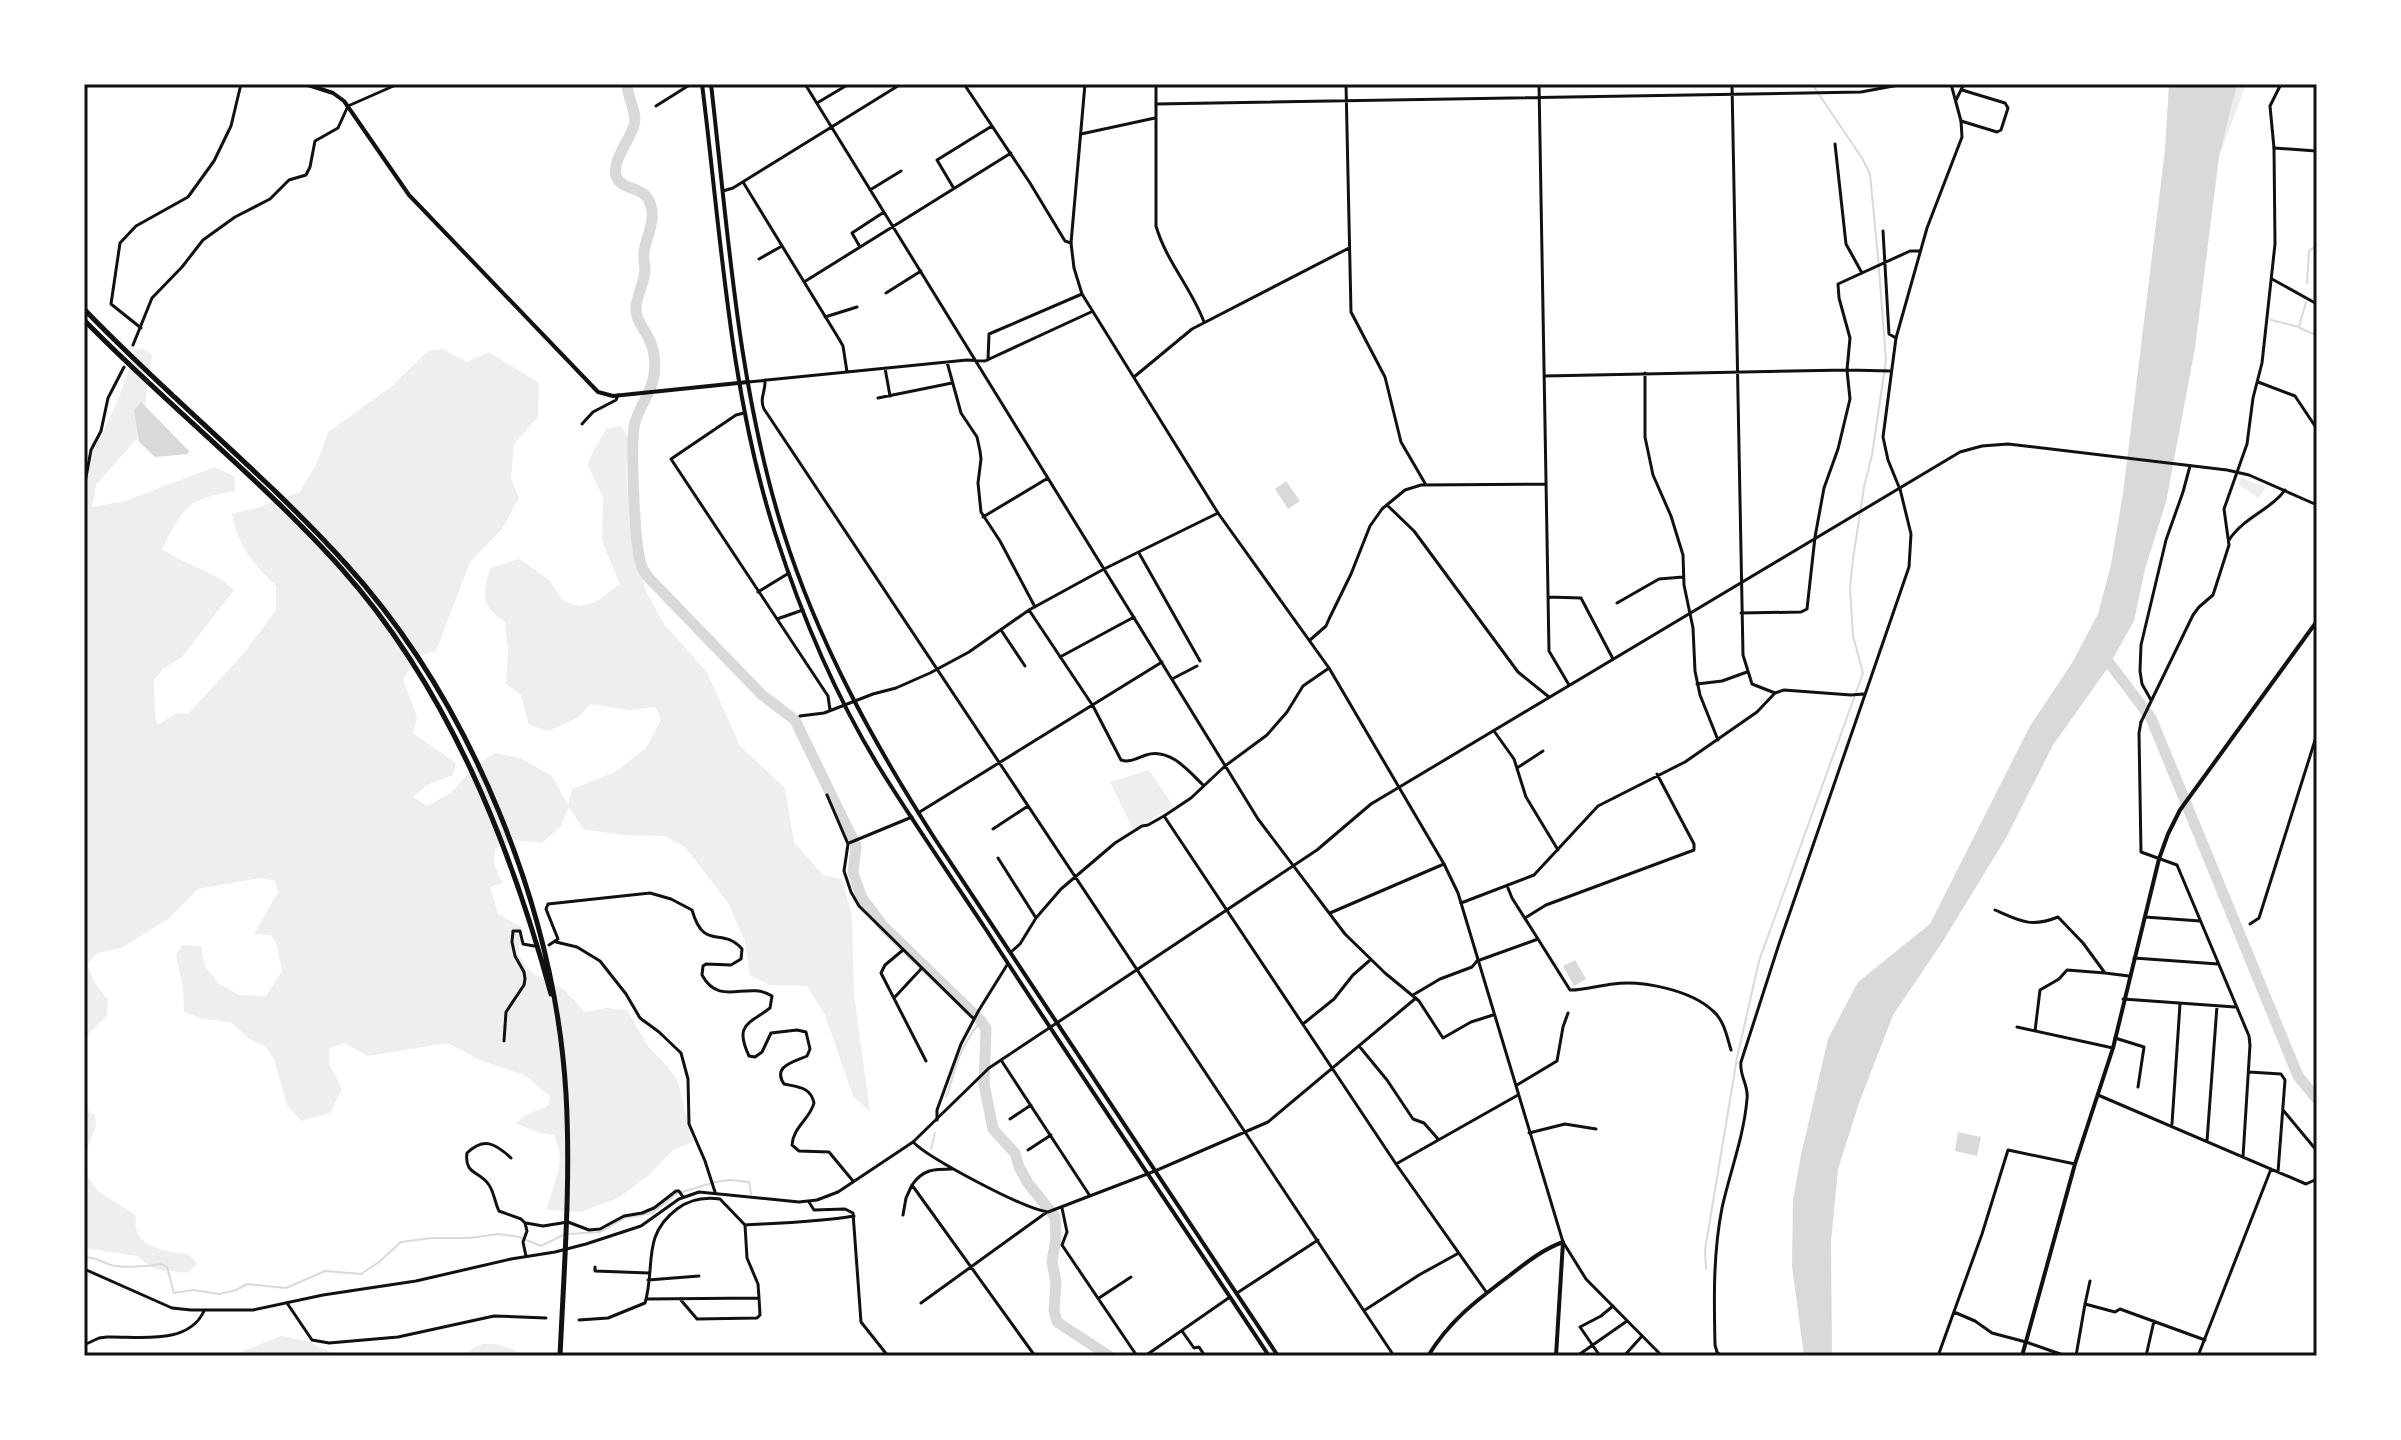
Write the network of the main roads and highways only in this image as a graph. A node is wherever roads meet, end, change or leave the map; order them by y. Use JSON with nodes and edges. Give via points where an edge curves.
{"nodes":[{"id":1,"x":305,"y":84,"type":"edge"},
{"id":2,"x":702,"y":84,"type":"edge"},
{"id":3,"x":711,"y":84,"type":"edge"},
{"id":4,"x":84,"y":309,"type":"edge"},
{"id":5,"x":84,"y":320,"type":"edge"},
{"id":6,"x":748,"y":382,"type":"junction"},
{"id":7,"x":739,"y":383,"type":"junction"},
{"id":8,"x":2317,"y":621,"type":"edge"},
{"id":9,"x":557,"y":1018,"type":"junction"},
{"id":10,"x":560,"y":1356,"type":"edge"},
{"id":11,"x":1269,"y":1356,"type":"edge"},
{"id":12,"x":1278,"y":1356,"type":"edge"},
{"id":13,"x":1428,"y":1356,"type":"edge"},
{"id":14,"x":1556,"y":1356,"type":"edge"},
{"id":15,"x":2022,"y":1356,"type":"edge"}],
"edges":[{"from":1,"to":7,"type":"main road","via":[[333,93],[348,106],[429,217],[590,386],[618,395]]},
{"from":2,"to":7,"type":"main road"},
{"from":3,"to":6,"type":"main road"},
{"from":4,"to":9,"type":"highway","via":[[310,525],[408,645],[455,721],[500,815],[539,932]]},
{"from":5,"to":9,"type":"highway","via":[[305,529],[403,649],[448,725],[498,831]]},
{"from":6,"to":7,"type":"main road"},
{"from":6,"to":12,"type":"main road","via":[[783,531],[853,701],[918,813]]},
{"from":7,"to":11,"type":"main road","via":[[762,490],[789,573],[845,705],[878,765]]},
{"from":8,"to":15,"type":"main road","via":[[2192,792],[2168,834],[2113,1048]]},
{"from":9,"to":10,"type":"highway","via":[[566,1093],[567,1187]]},
{"from":13,"to":14,"type":"main road","via":[[1456,1318],[1543,1251],[1563,1242]]}]}
